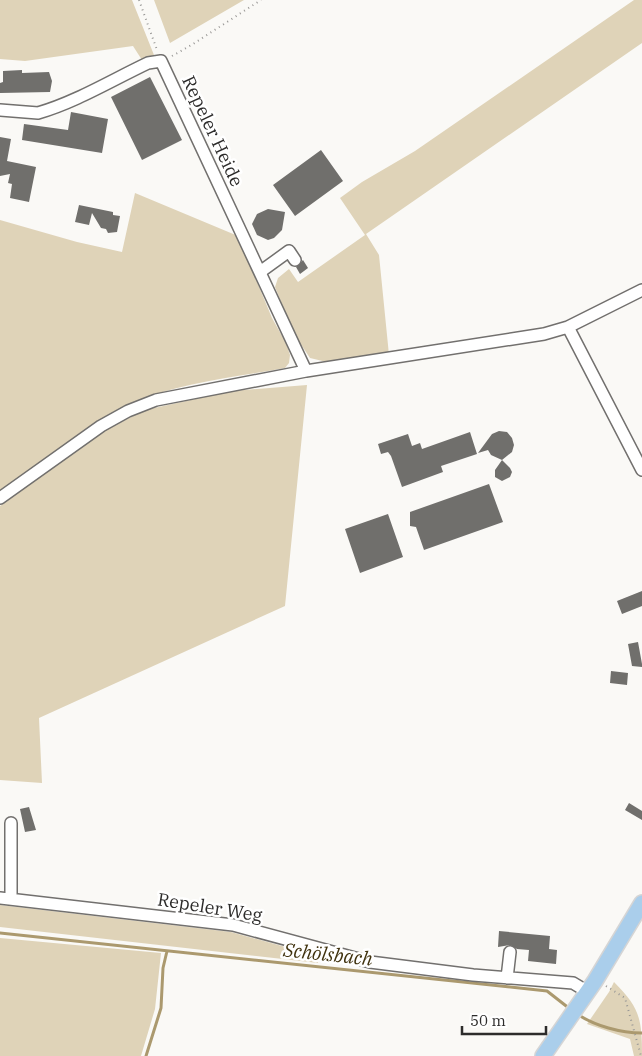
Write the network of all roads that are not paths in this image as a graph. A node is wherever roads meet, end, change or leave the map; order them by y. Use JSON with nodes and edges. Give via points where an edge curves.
{"nodes":[{"id":1,"x":0,"y":110,"type":"edge"},
{"id":2,"x":295,"y":260,"type":"dead end"},
{"id":3,"x":260,"y":272,"type":"junction"},
{"id":4,"x":642,"y":290,"type":"edge"},
{"id":5,"x":568,"y":327,"type":"junction"},
{"id":6,"x":306,"y":371,"type":"junction"},
{"id":7,"x":642,"y":470,"type":"edge"},
{"id":8,"x":0,"y":498,"type":"edge"},
{"id":9,"x":12,"y":823,"type":"dead end"},
{"id":10,"x":6,"y":898,"type":"edge"},
{"id":11,"x":642,"y":903,"type":"edge"},
{"id":12,"x":510,"y":952,"type":"dead end"},
{"id":13,"x":508,"y":978,"type":"junction"},
{"id":14,"x":587,"y":993,"type":"junction"},
{"id":15,"x":543,"y":1056,"type":"edge"}],
"edges":[{"from":1,"to":3,"type":"street","name":"Repeler Heide","via":[[38,113],[148,63],[161,61]]},
{"from":2,"to":3,"type":"street","via":[[289,251]]},
{"from":3,"to":6,"type":"street","name":"Repeler Heide"},
{"from":4,"to":5,"type":"street"},
{"from":5,"to":6,"type":"street","via":[[476,346]]},
{"from":5,"to":7,"type":"street"},
{"from":6,"to":8,"type":"street","via":[[156,400],[128,411],[101,426]]},
{"from":9,"to":10,"type":"street"},
{"from":10,"to":13,"type":"street","name":"Repeler Weg","via":[[233,925],[370,962]]},
{"from":11,"to":14,"type":"main road"},
{"from":12,"to":13,"type":"street"},
{"from":13,"to":14,"type":"street","name":"Repeler Weg","via":[[573,983]]},
{"from":14,"to":15,"type":"main road"}]}
